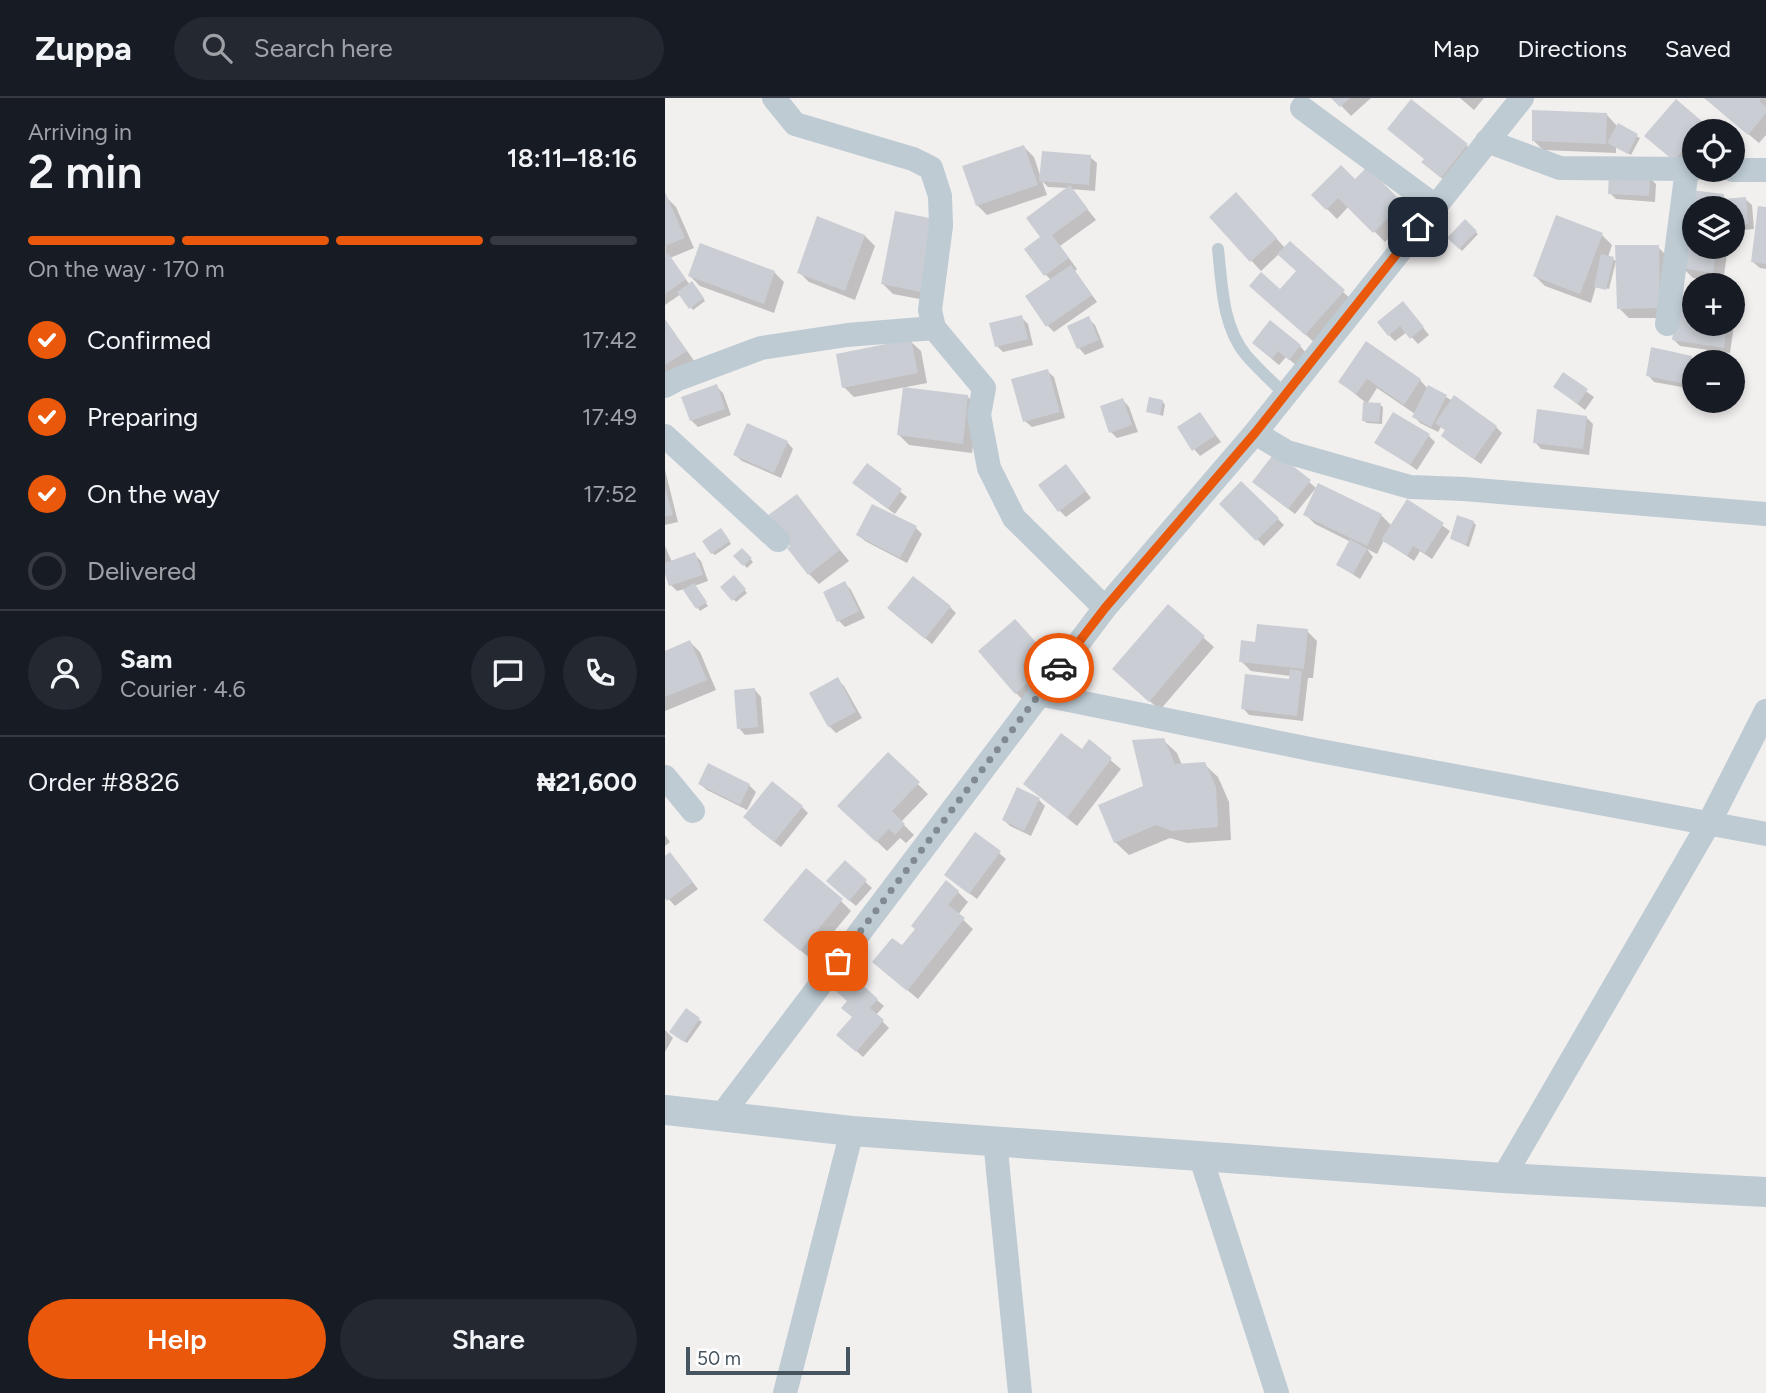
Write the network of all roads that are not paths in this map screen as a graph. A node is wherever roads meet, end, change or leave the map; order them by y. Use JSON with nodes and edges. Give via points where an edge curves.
{"nodes":[{"id":1,"x":774,"y":98,"type":"edge"},
{"id":2,"x":1522,"y":98,"type":"edge"},
{"id":3,"x":1302,"y":108,"type":"dead end"},
{"id":4,"x":1487,"y":141,"type":"junction"},
{"id":5,"x":1682,"y":169,"type":"edge"},
{"id":6,"x":1745,"y":170,"type":"edge"},
{"id":7,"x":1766,"y":170,"type":"edge"},
{"id":8,"x":1688,"y":182,"type":"edge"},
{"id":9,"x":1435,"y":206,"type":"junction"},
{"id":10,"x":1218,"y":249,"type":"dead end"},
{"id":11,"x":1667,"y":324,"type":"dead end"},
{"id":12,"x":935,"y":328,"type":"junction"},
{"id":13,"x":665,"y":386,"type":"edge"},
{"id":14,"x":1286,"y":394,"type":"junction"},
{"id":15,"x":1255,"y":433,"type":"junction"},
{"id":16,"x":665,"y":436,"type":"edge"},
{"id":17,"x":1766,"y":514,"type":"edge"},
{"id":18,"x":778,"y":540,"type":"dead end"},
{"id":19,"x":1105,"y":608,"type":"junction"},
{"id":20,"x":1039,"y":694,"type":"junction"},
{"id":21,"x":1766,"y":711,"type":"edge"},
{"id":22,"x":665,"y":777,"type":"edge"},
{"id":23,"x":693,"y":811,"type":"dead end"},
{"id":24,"x":1709,"y":823,"type":"junction"},
{"id":25,"x":1766,"y":834,"type":"edge"},
{"id":26,"x":665,"y":1110,"type":"edge"},
{"id":27,"x":721,"y":1116,"type":"junction"},
{"id":28,"x":852,"y":1131,"type":"junction"},
{"id":29,"x":995,"y":1140,"type":"junction"},
{"id":30,"x":1200,"y":1155,"type":"junction"},
{"id":31,"x":1503,"y":1178,"type":"junction"},
{"id":32,"x":1766,"y":1192,"type":"edge"},
{"id":33,"x":785,"y":1393,"type":"edge"},
{"id":34,"x":1020,"y":1393,"type":"edge"},
{"id":35,"x":1277,"y":1393,"type":"edge"}],
"edges":[{"from":1,"to":12,"type":"street","via":[[795,124],[931,168],[940,197],[941,226],[930,310]]},
{"from":2,"to":4,"type":"street"},
{"from":3,"to":9,"type":"street"},
{"from":4,"to":5,"type":"street","via":[[1560,168]]},
{"from":4,"to":9,"type":"street"},
{"from":6,"to":7,"type":"street"},
{"from":8,"to":11,"type":"street"},
{"from":9,"to":14,"type":"street"},
{"from":10,"to":14,"type":"lane","via":[[1233,335],[1245,354]]},
{"from":12,"to":13,"type":"street","via":[[761,348]]},
{"from":12,"to":19,"type":"street","via":[[985,388],[979,415],[989,468],[1014,518]]},
{"from":14,"to":15,"type":"street"},
{"from":15,"to":17,"type":"street","via":[[1287,452],[1410,487]]},
{"from":15,"to":19,"type":"street"},
{"from":16,"to":18,"type":"street"},
{"from":19,"to":20,"type":"street"},
{"from":20,"to":24,"type":"street"},
{"from":20,"to":27,"type":"street"},
{"from":21,"to":24,"type":"street"},
{"from":22,"to":23,"type":"street"},
{"from":24,"to":25,"type":"street"},
{"from":24,"to":31,"type":"street"},
{"from":26,"to":27,"type":"street"},
{"from":27,"to":28,"type":"street"},
{"from":28,"to":29,"type":"street"},
{"from":28,"to":33,"type":"street"},
{"from":29,"to":30,"type":"street"},
{"from":29,"to":34,"type":"street"},
{"from":30,"to":31,"type":"street"},
{"from":30,"to":35,"type":"street"},
{"from":31,"to":32,"type":"street"}]}
